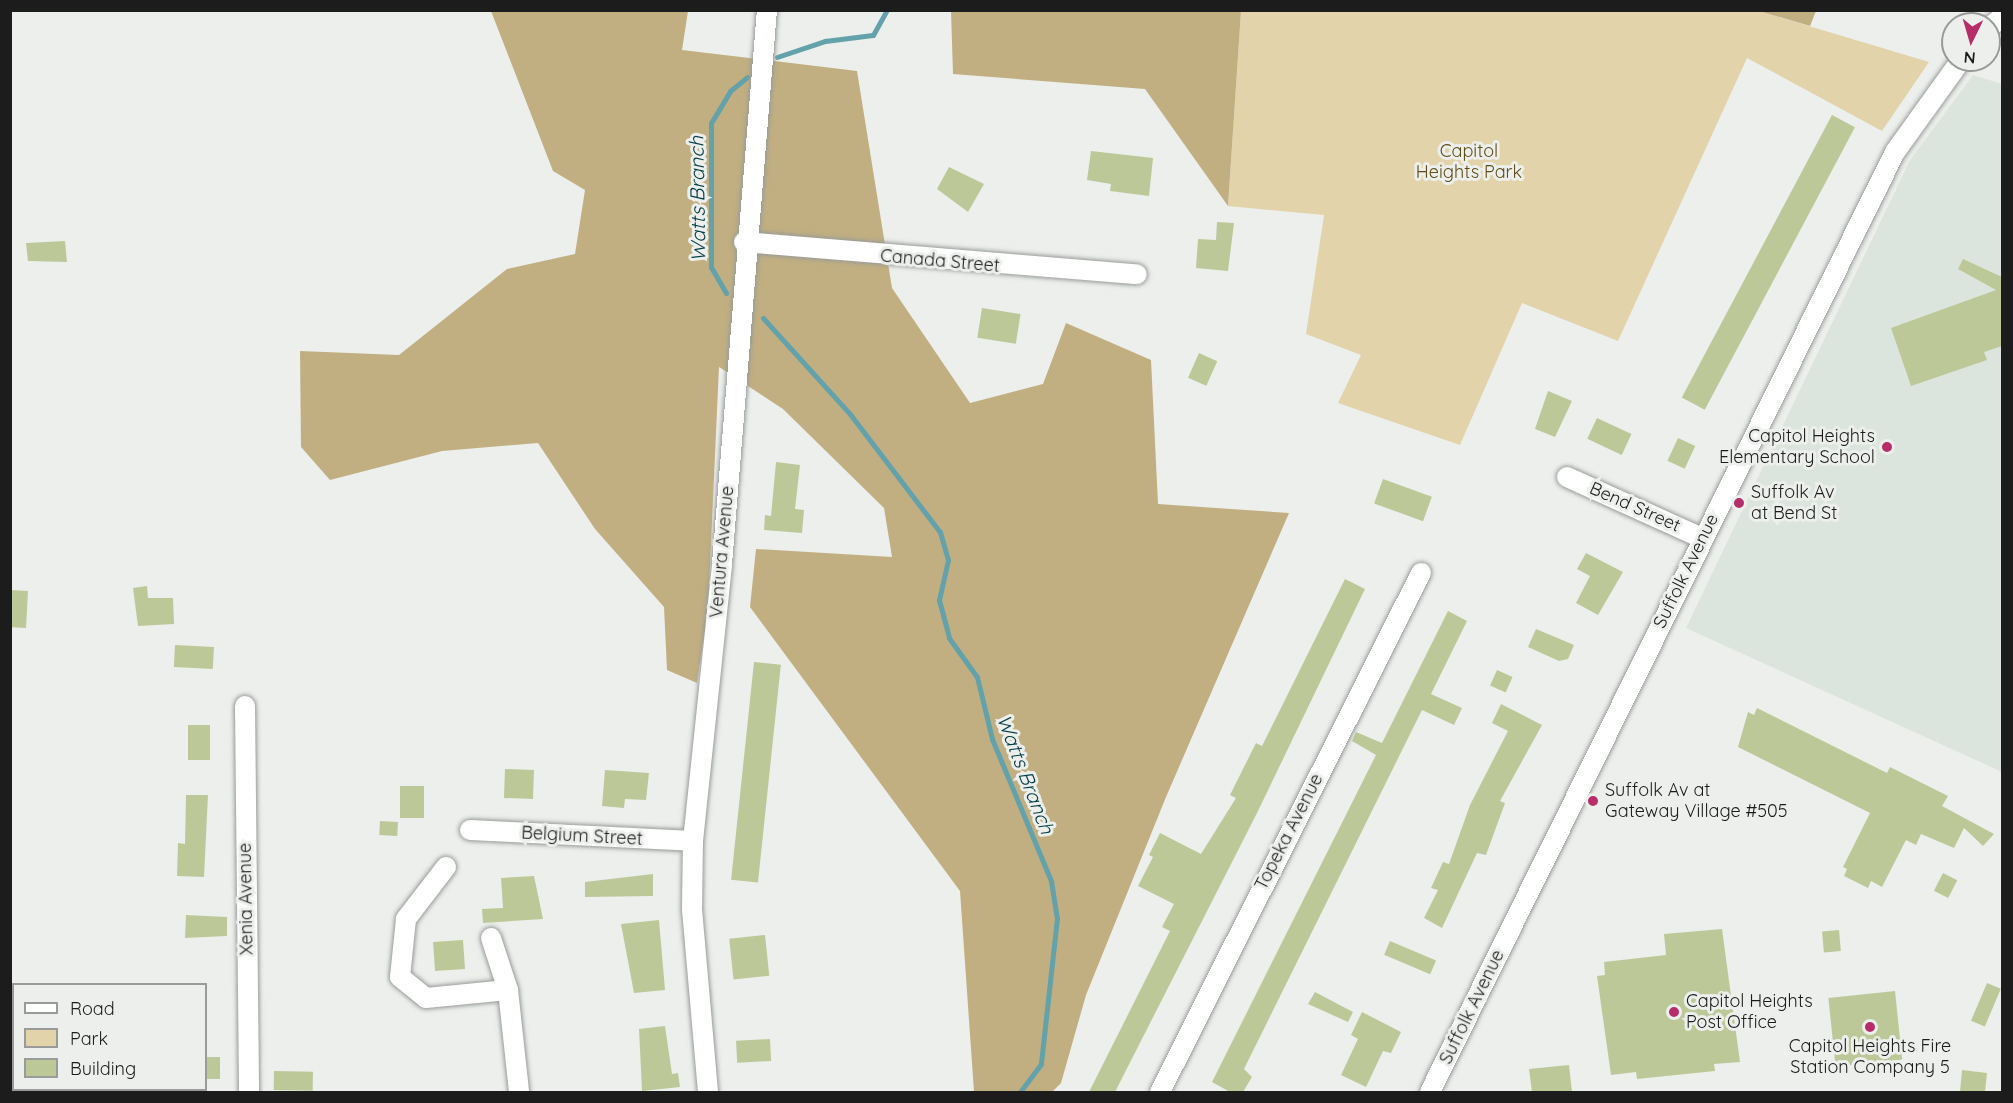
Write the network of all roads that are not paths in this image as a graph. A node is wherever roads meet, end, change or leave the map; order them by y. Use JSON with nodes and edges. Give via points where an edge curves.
{"nodes":[{"id":1,"x":766,"y":10,"type":"edge"},
{"id":2,"x":1952,"y":72,"type":"edge"},
{"id":3,"x":744,"y":242,"type":"junction"},
{"id":4,"x":1137,"y":274,"type":"dead end"},
{"id":5,"x":1567,"y":477,"type":"dead end"},
{"id":6,"x":1702,"y":538,"type":"junction"},
{"id":7,"x":1421,"y":573,"type":"dead end"},
{"id":8,"x":245,"y":706,"type":"dead end"},
{"id":9,"x":470,"y":830,"type":"dead end"},
{"id":10,"x":693,"y":841,"type":"junction"},
{"id":11,"x":446,"y":867,"type":"dead end"},
{"id":12,"x":491,"y":938,"type":"dead end"},
{"id":13,"x":508,"y":990,"type":"junction"},
{"id":14,"x":249,"y":1092,"type":"edge"},
{"id":15,"x":519,"y":1092,"type":"edge"},
{"id":16,"x":708,"y":1092,"type":"edge"},
{"id":17,"x":1160,"y":1092,"type":"edge"},
{"id":18,"x":1430,"y":1092,"type":"edge"}],
"edges":[{"from":1,"to":3,"type":"street","name":"Ventura Avenue"},
{"from":2,"to":6,"type":"street","name":"Suffolk Avenue","via":[[1895,152]]},
{"from":3,"to":4,"type":"street","name":"Canada Street"},
{"from":3,"to":10,"type":"street","name":"Ventura Avenue","via":[[722,564]]},
{"from":5,"to":6,"type":"street","name":"Bend Street"},
{"from":6,"to":18,"type":"street","name":"Suffolk Avenue"},
{"from":7,"to":17,"type":"street","name":"Topeka Avenue"},
{"from":8,"to":14,"type":"street","name":"Xenia Avenue"},
{"from":9,"to":10,"type":"street","name":"Belgium Street"},
{"from":10,"to":16,"type":"street","name":"Ventura Avenue","via":[[692,910]]},
{"from":11,"to":13,"type":"street","via":[[406,919],[400,977],[426,998]]},
{"from":12,"to":13,"type":"street"},
{"from":13,"to":15,"type":"street"}]}
